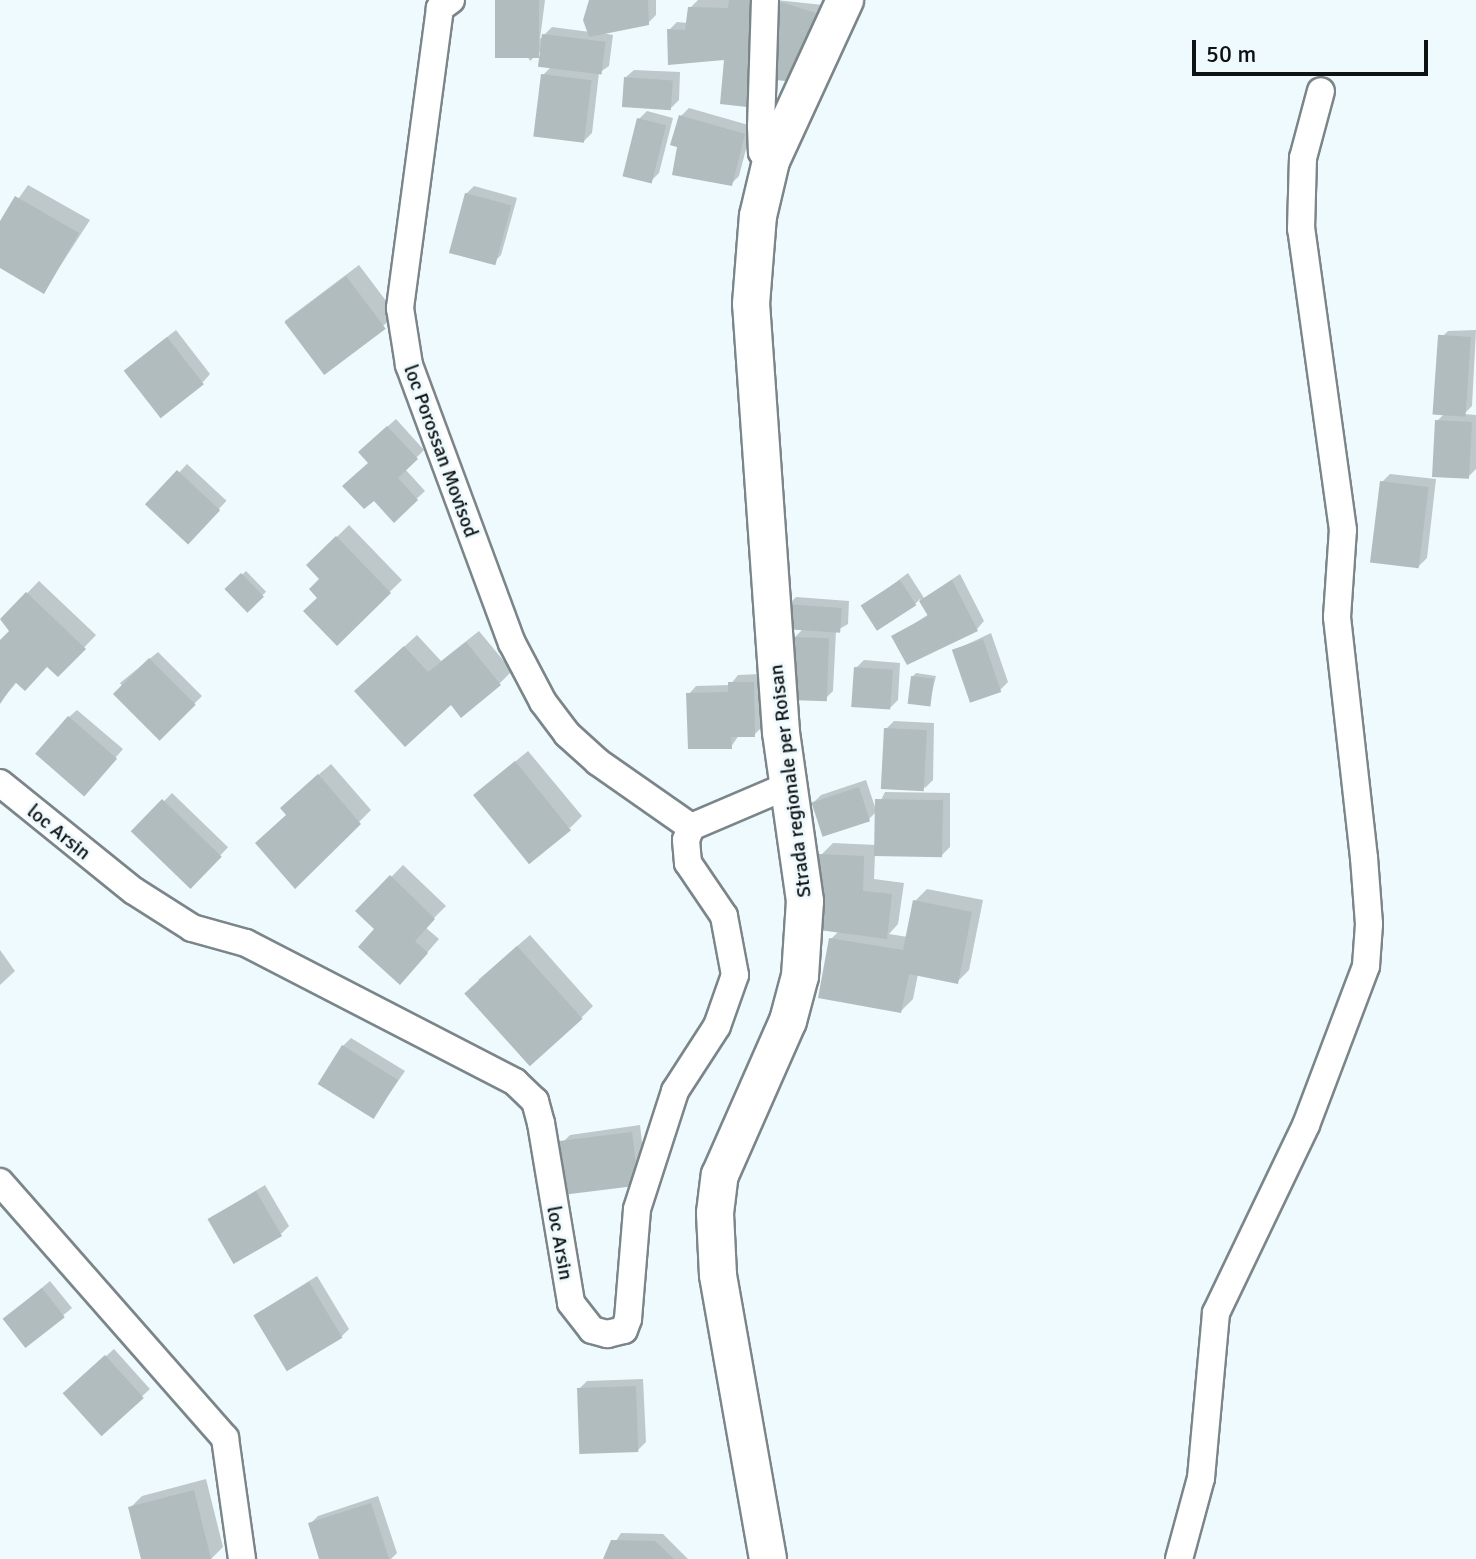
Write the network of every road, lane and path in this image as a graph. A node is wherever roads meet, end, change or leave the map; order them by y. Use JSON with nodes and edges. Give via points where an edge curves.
{"nodes":[{"id":1,"x":451,"y":0,"type":"edge"},
{"id":2,"x":765,"y":0,"type":"edge"},
{"id":3,"x":845,"y":0,"type":"edge"},
{"id":4,"x":1321,"y":91,"type":"dead end"},
{"id":5,"x":771,"y":161,"type":"junction"},
{"id":6,"x":0,"y":783,"type":"edge"},
{"id":7,"x":787,"y":786,"type":"junction"},
{"id":8,"x":691,"y":827,"type":"junction"},
{"id":9,"x":0,"y":1182,"type":"edge"},
{"id":10,"x":242,"y":1559,"type":"edge"},
{"id":11,"x":768,"y":1559,"type":"edge"},
{"id":12,"x":1179,"y":1559,"type":"edge"}],
"edges":[{"from":1,"to":8,"type":"street","name":"loc Porossan Movisod","via":[[440,8],[400,308],[409,365],[512,643],[543,702],[598,762]]},
{"from":2,"to":5,"type":"street","via":[[761,126],[762,152]]},
{"from":3,"to":5,"type":"main road","name":"Strada regionale per Roisan"},
{"from":4,"to":12,"type":"street","via":[[1303,158],[1301,229],[1343,530],[1337,617],[1364,858],[1366,966],[1306,1125],[1216,1313],[1201,1478]]},
{"from":5,"to":7,"type":"main road","name":"Strada regionale per Roisan","via":[[758,216],[751,304]]},
{"from":6,"to":8,"type":"street","name":"loc Arsin","via":[[134,891],[192,928],[246,943],[515,1082],[535,1101],[538,1112],[571,1303],[592,1330],[607,1334],[624,1330],[628,1319],[637,1209],[675,1091],[717,1026],[735,975],[724,916],[688,863],[685,848]]},
{"from":7,"to":8,"type":"street"},
{"from":7,"to":11,"type":"main road","name":"Strada regionale per Roisan","via":[[805,901],[800,976],[788,1021],[720,1175],[715,1213],[718,1275]]},
{"from":9,"to":10,"type":"street","via":[[225,1438]]}]}
